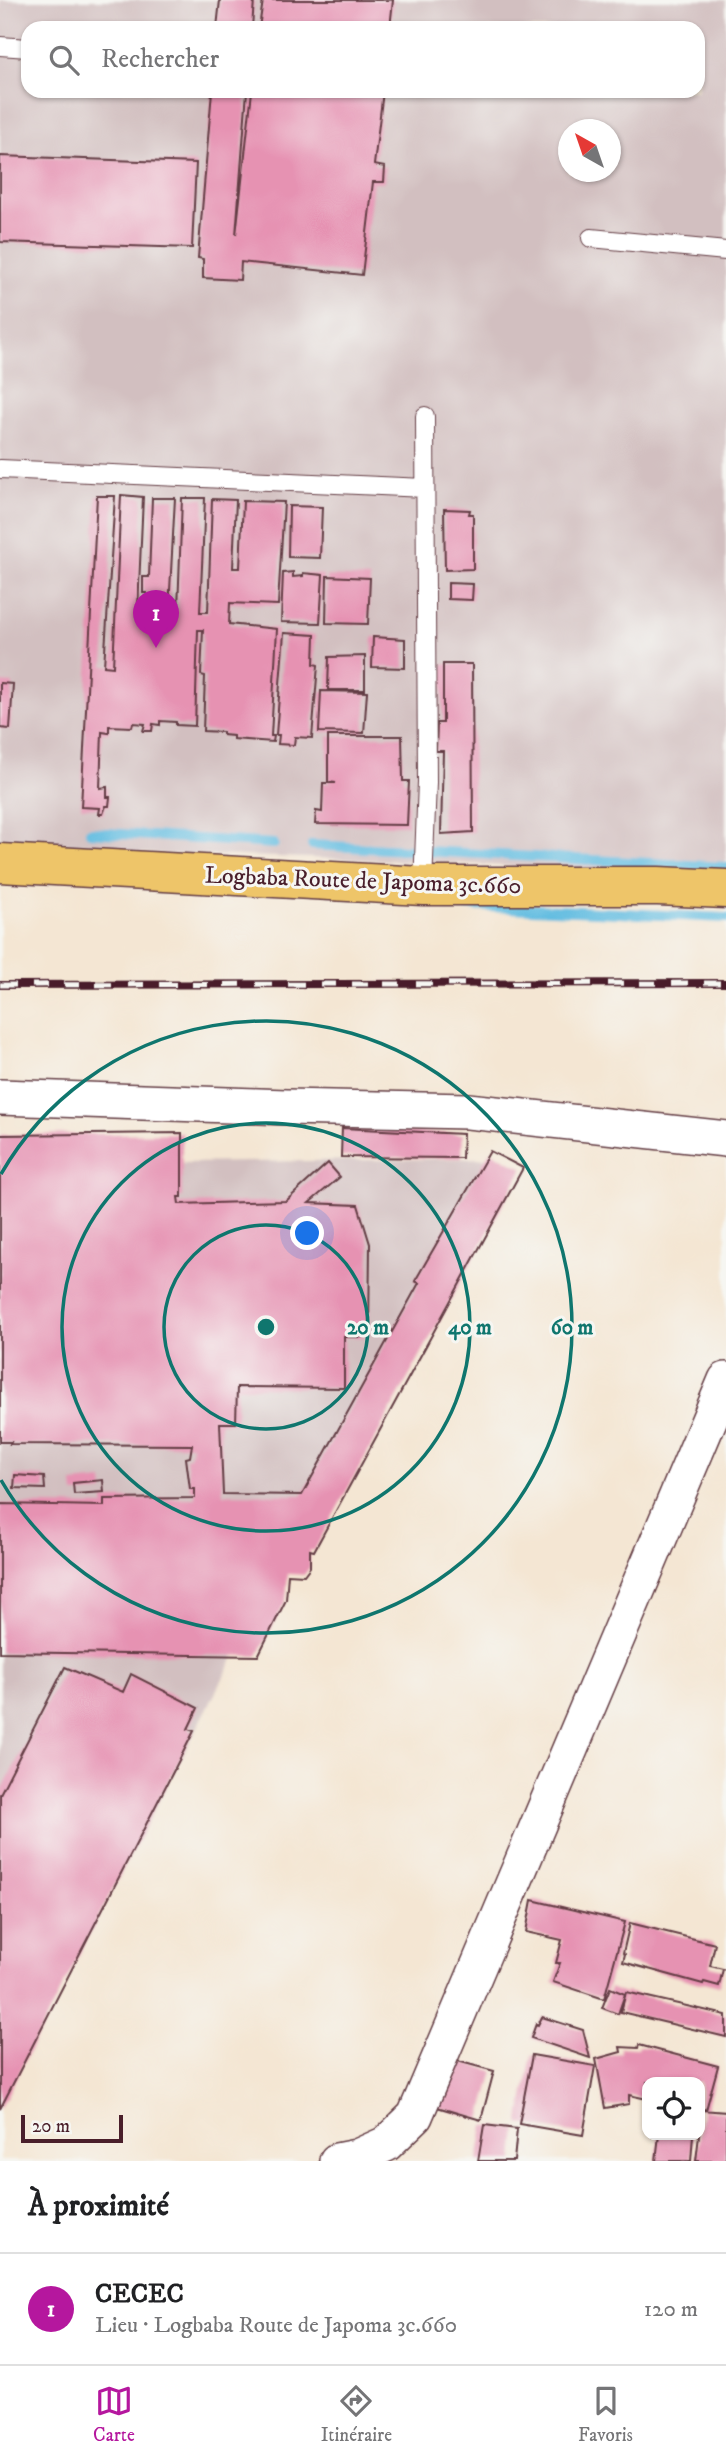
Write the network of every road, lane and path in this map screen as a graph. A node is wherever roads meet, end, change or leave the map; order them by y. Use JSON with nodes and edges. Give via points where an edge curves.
{"nodes":[{"id":1,"x":0,"y":46,"type":"edge"},
{"id":2,"x":21,"y":48,"type":"edge"},
{"id":3,"x":591,"y":238,"type":"dead end"},
{"id":4,"x":726,"y":251,"type":"edge"},
{"id":5,"x":425,"y":416,"type":"dead end"},
{"id":6,"x":0,"y":469,"type":"edge"},
{"id":7,"x":425,"y":488,"type":"junction"},
{"id":8,"x":0,"y":863,"type":"edge"},
{"id":9,"x":423,"y":886,"type":"junction"},
{"id":10,"x":726,"y":890,"type":"edge"},
{"id":11,"x":0,"y":1097,"type":"edge"},
{"id":12,"x":726,"y":1139,"type":"edge"},
{"id":13,"x":726,"y":1380,"type":"edge"},
{"id":14,"x":337,"y":2161,"type":"edge"}],
"edges":[{"from":1,"to":2,"type":"lane"},
{"from":3,"to":4,"type":"lane"},
{"from":5,"to":7,"type":"lane"},
{"from":6,"to":7,"type":"lane"},
{"from":7,"to":9,"type":"lane"},
{"from":8,"to":9,"type":"main road","name":"Logbaba Route de Japoma 3c.660"},
{"from":9,"to":10,"type":"main road","name":"Logbaba Route de Japoma 3c.660"},
{"from":11,"to":12,"type":"street","via":[[468,1111]]},
{"from":13,"to":14,"type":"street","via":[[415,2116],[386,2144]]}]}
